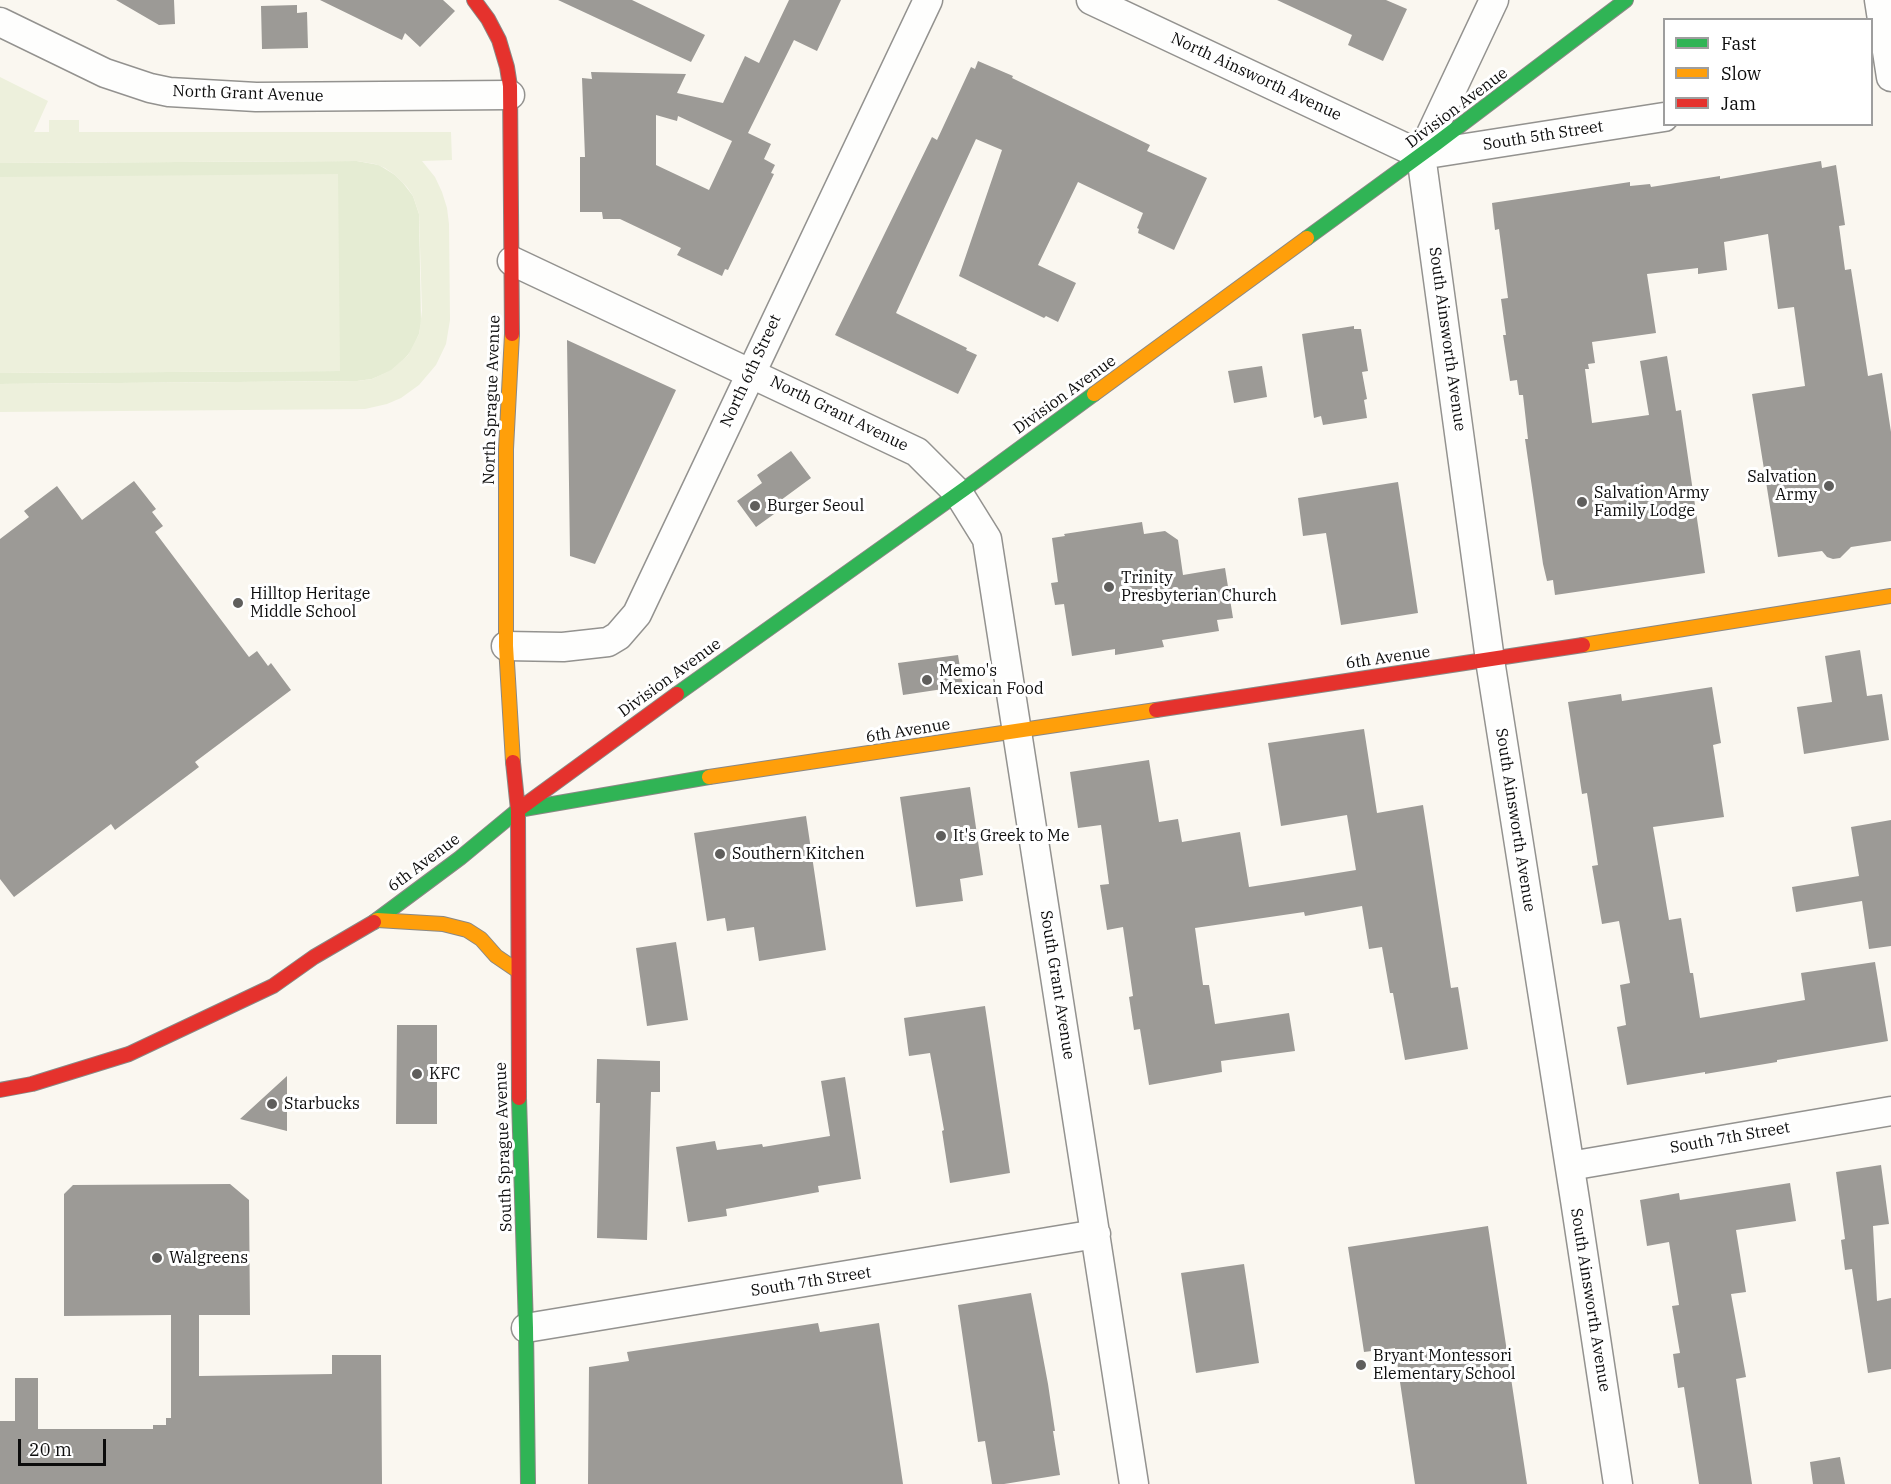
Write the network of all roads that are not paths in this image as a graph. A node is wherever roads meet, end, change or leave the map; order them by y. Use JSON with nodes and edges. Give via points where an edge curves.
{"nodes":[{"id":1,"x":474,"y":0,"type":"edge"},
{"id":2,"x":928,"y":0,"type":"edge"},
{"id":3,"x":1091,"y":0,"type":"edge"},
{"id":4,"x":1494,"y":0,"type":"edge"},
{"id":5,"x":1626,"y":0,"type":"edge"},
{"id":6,"x":1879,"y":0,"type":"edge"},
{"id":7,"x":0,"y":22,"type":"edge"},
{"id":8,"x":1891,"y":79,"type":"edge"},
{"id":9,"x":1873,"y":84,"type":"edge"},
{"id":10,"x":510,"y":95,"type":"junction"},
{"id":11,"x":1663,"y":117,"type":"edge"},
{"id":12,"x":1421,"y":155,"type":"junction"},
{"id":13,"x":512,"y":261,"type":"junction"},
{"id":14,"x":750,"y":372,"type":"junction"},
{"id":15,"x":958,"y":494,"type":"junction"},
{"id":16,"x":1891,"y":596,"type":"edge"},
{"id":17,"x":506,"y":646,"type":"junction"},
{"id":18,"x":1490,"y":660,"type":"junction"},
{"id":19,"x":1018,"y":731,"type":"junction"},
{"id":20,"x":518,"y":810,"type":"junction"},
{"id":21,"x":377,"y":920,"type":"junction"},
{"id":22,"x":518,"y":971,"type":"junction"},
{"id":23,"x":0,"y":1090,"type":"edge"},
{"id":24,"x":1891,"y":1111,"type":"edge"},
{"id":25,"x":1570,"y":1166,"type":"junction"},
{"id":26,"x":1096,"y":1234,"type":"junction"},
{"id":27,"x":526,"y":1328,"type":"junction"},
{"id":28,"x":528,"y":1484,"type":"edge"},
{"id":29,"x":1134,"y":1484,"type":"edge"},
{"id":30,"x":1618,"y":1484,"type":"edge"}],
"edges":[{"from":1,"to":10,"type":"main road","name":"North Sprague Avenue","via":[[499,40]]},
{"from":2,"to":14,"type":"street","name":"North 6th Street"},
{"from":3,"to":12,"type":"street","name":"North Ainsworth Avenue"},
{"from":4,"to":12,"type":"street"},
{"from":5,"to":12,"type":"main road","name":"Division Avenue"},
{"from":6,"to":8,"type":"street"},
{"from":7,"to":10,"type":"street","name":"North Grant Avenue","via":[[105,73],[169,92],[256,97]]},
{"from":8,"to":9,"type":"street"},
{"from":10,"to":13,"type":"main road","name":"North Sprague Avenue"},
{"from":11,"to":12,"type":"street","name":"South 5th Street"},
{"from":12,"to":15,"type":"main road","name":"Division Avenue"},
{"from":12,"to":18,"type":"street","name":"South Ainsworth Avenue"},
{"from":13,"to":14,"type":"street","name":"North Grant Avenue"},
{"from":13,"to":17,"type":"main road","name":"North Sprague Avenue","via":[[506,449]]},
{"from":14,"to":15,"type":"street","name":"North Grant Avenue","via":[[917,452]]},
{"from":14,"to":17,"type":"street","name":"North 6th Street","via":[[638,614],[608,642],[563,647]]},
{"from":15,"to":19,"type":"street","name":"South Grant Avenue","via":[[987,539]]},
{"from":15,"to":20,"type":"main road","name":"Division Avenue"},
{"from":16,"to":18,"type":"main road","name":"6th Avenue"},
{"from":17,"to":20,"type":"main road","name":"North Sprague Avenue"},
{"from":18,"to":19,"type":"main road","name":"6th Avenue"},
{"from":18,"to":25,"type":"street","name":"South Ainsworth Avenue"},
{"from":19,"to":20,"type":"main road","name":"6th Avenue"},
{"from":19,"to":26,"type":"street","name":"South Grant Avenue"},
{"from":20,"to":21,"type":"main road","name":"6th Avenue"},
{"from":20,"to":22,"type":"main road","name":"South Sprague Avenue"},
{"from":21,"to":22,"type":"main road","via":[[443,924],[467,930]]},
{"from":21,"to":23,"type":"main road","name":"6th Avenue","via":[[273,986],[129,1054]]},
{"from":22,"to":27,"type":"main road","name":"South Sprague Avenue"},
{"from":24,"to":25,"type":"street","name":"South 7th Street"},
{"from":25,"to":30,"type":"street","name":"South Ainsworth Avenue"},
{"from":26,"to":27,"type":"street","name":"South 7th Street"},
{"from":26,"to":29,"type":"street","name":"South Grant Avenue"},
{"from":27,"to":28,"type":"main road","name":"South Sprague Avenue"}]}
